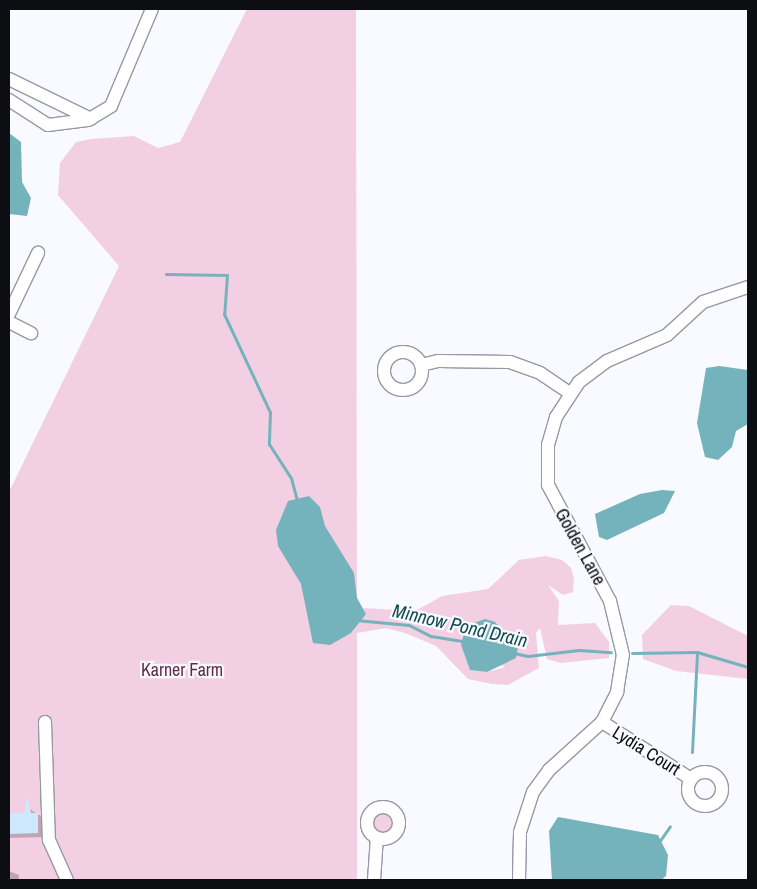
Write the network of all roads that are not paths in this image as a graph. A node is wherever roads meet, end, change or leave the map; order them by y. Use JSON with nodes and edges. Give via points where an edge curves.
{"nodes":[{"id":1,"x":152,"y":9,"type":"edge"},
{"id":2,"x":9,"y":79,"type":"edge"},
{"id":3,"x":9,"y":100,"type":"edge"},
{"id":4,"x":91,"y":119,"type":"junction"},
{"id":5,"x":38,"y":253,"type":"dead end"},
{"id":6,"x":748,"y":287,"type":"edge"},
{"id":7,"x":9,"y":314,"type":"edge"},
{"id":8,"x":9,"y":322,"type":"edge"},
{"id":9,"x":31,"y":334,"type":"dead end"},
{"id":10,"x":421,"y":366,"type":"dead end"},
{"id":11,"x":570,"y":394,"type":"junction"},
{"id":12,"x":45,"y":722,"type":"dead end"},
{"id":13,"x":602,"y":722,"type":"junction"},
{"id":14,"x":691,"y":779,"type":"dead end"},
{"id":15,"x":377,"y":841,"type":"dead end"},
{"id":16,"x":67,"y":880,"type":"edge"},
{"id":17,"x":374,"y":880,"type":"edge"},
{"id":18,"x":519,"y":880,"type":"edge"}],
"edges":[{"from":1,"to":4,"type":"street","via":[[111,106]]},
{"from":2,"to":4,"type":"street"},
{"from":3,"to":4,"type":"street","via":[[48,125]]},
{"from":5,"to":7,"type":"street"},
{"from":6,"to":11,"type":"street","name":"Golden Lane","via":[[704,302],[667,335],[606,362]]},
{"from":8,"to":9,"type":"street"},
{"from":10,"to":11,"type":"street","via":[[439,361],[510,362],[540,373]]},
{"from":11,"to":13,"type":"street","name":"Golden Lane","via":[[551,431],[546,470],[552,496],[610,601],[622,638],[620,680]]},
{"from":12,"to":16,"type":"street","via":[[48,840]]},
{"from":13,"to":14,"type":"street","name":"Lydia Court"},
{"from":13,"to":18,"type":"street","name":"Golden Lane","via":[[549,770],[534,792],[520,832]]},
{"from":15,"to":17,"type":"street"}]}
